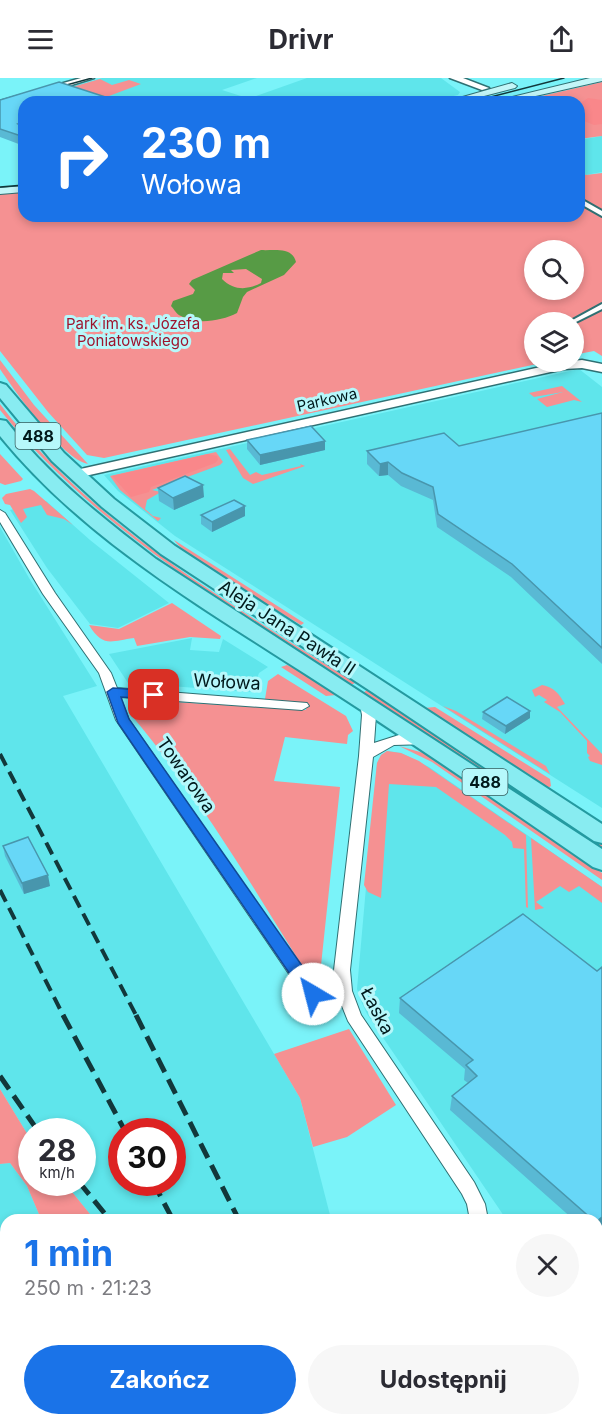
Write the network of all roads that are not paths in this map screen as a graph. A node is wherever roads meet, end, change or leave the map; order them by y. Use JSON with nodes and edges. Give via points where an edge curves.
{"nodes":[{"id":1,"x":90,"y":78,"type":"edge"},
{"id":2,"x":474,"y":78,"type":"edge"},
{"id":3,"x":509,"y":78,"type":"edge"},
{"id":4,"x":579,"y":78,"type":"edge"},
{"id":5,"x":602,"y":78,"type":"edge"},
{"id":6,"x":456,"y":79,"type":"edge"},
{"id":7,"x":523,"y":84,"type":"dead end"},
{"id":8,"x":485,"y":88,"type":"junction"},
{"id":9,"x":28,"y":96,"type":"edge"},
{"id":10,"x":464,"y":96,"type":"edge"},
{"id":11,"x":474,"y":96,"type":"edge"},
{"id":12,"x":507,"y":96,"type":"edge"},
{"id":13,"x":522,"y":96,"type":"edge"},
{"id":14,"x":18,"y":99,"type":"edge"},
{"id":15,"x":0,"y":104,"type":"edge"},
{"id":16,"x":18,"y":180,"type":"edge"},
{"id":17,"x":0,"y":181,"type":"edge"},
{"id":18,"x":18,"y":190,"type":"edge"},
{"id":19,"x":0,"y":191,"type":"edge"},
{"id":20,"x":585,"y":204,"type":"edge"},
{"id":21,"x":602,"y":214,"type":"edge"},
{"id":22,"x":602,"y":306,"type":"edge"},
{"id":23,"x":584,"y":316,"type":"edge"},
{"id":24,"x":602,"y":368,"type":"edge"},
{"id":25,"x":2,"y":389,"type":"edge"},
{"id":26,"x":0,"y":425,"type":"edge"},
{"id":27,"x":76,"y":474,"type":"junction"},
{"id":28,"x":0,"y":513,"type":"edge"},
{"id":29,"x":113,"y":692,"type":"junction"},
{"id":30,"x":367,"y":704,"type":"junction"},
{"id":31,"x":302,"y":706,"type":"dead end"},
{"id":32,"x":424,"y":742,"type":"junction"},
{"id":33,"x":366,"y":756,"type":"junction"},
{"id":34,"x":602,"y":835,"type":"edge"},
{"id":35,"x":602,"y":861,"type":"edge"},
{"id":36,"x":346,"y":1000,"type":"junction"},
{"id":37,"x":478,"y":1214,"type":"edge"}],
"edges":[{"from":1,"to":9,"type":"street"},
{"from":2,"to":6,"type":"street"},
{"from":3,"to":8,"type":"main road"},
{"from":4,"to":12,"type":"main road"},
{"from":5,"to":13,"type":"main road"},
{"from":6,"to":8,"type":"street"},
{"from":7,"to":11,"type":"main road"},
{"from":8,"to":10,"type":"main road"},
{"from":14,"to":15,"type":"street"},
{"from":16,"to":17,"type":"main road"},
{"from":18,"to":19,"type":"main road"},
{"from":20,"to":21,"type":"street"},
{"from":22,"to":23,"type":"street"},
{"from":24,"to":27,"type":"street","name":"Parkowa","via":[[564,365]]},
{"from":25,"to":27,"type":"main road","name":"Aleja Jana Pawła II","number":"488","via":[[38,435]]},
{"from":26,"to":30,"type":"main road","name":"Aleja Jana Pawła II","number":"488","via":[[56,486],[140,557]]},
{"from":27,"to":34,"type":"main road","name":"Aleja Jana Pawła II","number":"488","via":[[130,521],[196,569]]},
{"from":28,"to":29,"type":"street","name":"Towarowa","via":[[49,594],[105,673]]},
{"from":29,"to":31,"type":"street","name":"Wołowa"},
{"from":29,"to":36,"type":"street","name":"Towarowa","via":[[123,720],[308,989],[322,999]]},
{"from":30,"to":32,"type":"main road","name":"Aleja Jana Pawła II","number":"488"},
{"from":30,"to":33,"type":"street","name":"Łaska"},
{"from":32,"to":33,"type":"street","via":[[392,740]]},
{"from":32,"to":35,"type":"main road","name":"Aleja Jana Pawła II","number":"488"},
{"from":33,"to":36,"type":"street","name":"Łaska","via":[[342,970]]},
{"from":36,"to":37,"type":"street","name":"Łaska","via":[[468,1188]]}]}
